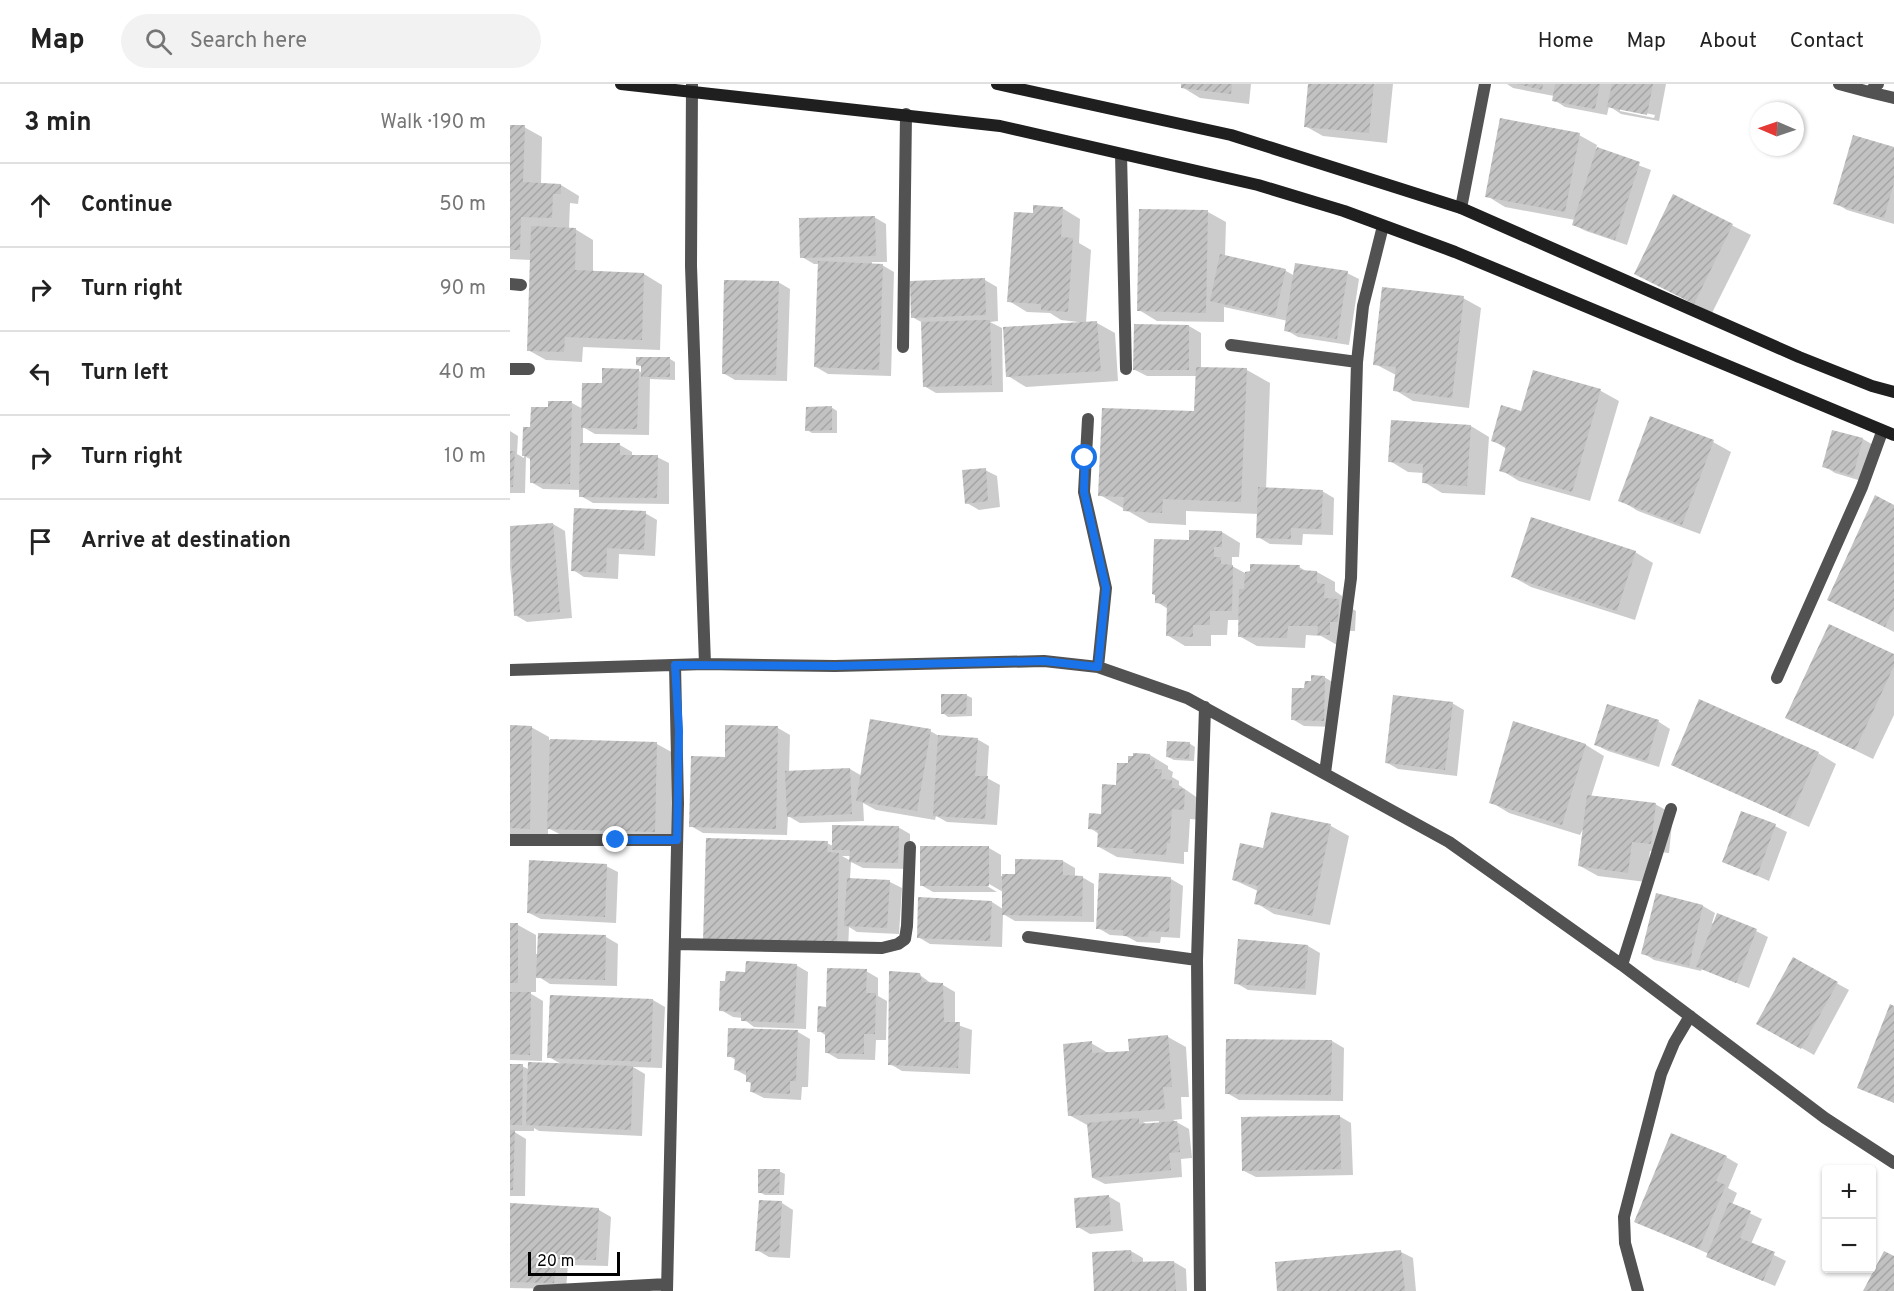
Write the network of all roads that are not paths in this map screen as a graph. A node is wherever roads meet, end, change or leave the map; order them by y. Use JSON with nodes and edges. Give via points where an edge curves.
{"nodes":[{"id":1,"x":621,"y":84,"type":"edge"},
{"id":2,"x":997,"y":84,"type":"edge"},
{"id":3,"x":1485,"y":84,"type":"edge"},
{"id":4,"x":1839,"y":84,"type":"edge"},
{"id":5,"x":1011,"y":85,"type":"edge"},
{"id":6,"x":691,"y":88,"type":"edge"},
{"id":7,"x":1874,"y":88,"type":"edge"},
{"id":8,"x":1894,"y":98,"type":"edge"},
{"id":9,"x":906,"y":114,"type":"junction"},
{"id":10,"x":1121,"y":154,"type":"junction"},
{"id":11,"x":1461,"y":208,"type":"junction"},
{"id":12,"x":1383,"y":226,"type":"junction"},
{"id":13,"x":1231,"y":345,"type":"dead end"},
{"id":14,"x":903,"y":347,"type":"dead end"},
{"id":15,"x":1358,"y":362,"type":"junction"},
{"id":16,"x":510,"y":369,"type":"edge"},
{"id":17,"x":529,"y":369,"type":"dead end"},
{"id":18,"x":1126,"y":369,"type":"dead end"},
{"id":19,"x":1894,"y":392,"type":"edge"},
{"id":20,"x":1088,"y":419,"type":"dead end"},
{"id":21,"x":1888,"y":434,"type":"edge"},
{"id":22,"x":705,"y":664,"type":"junction"},
{"id":23,"x":675,"y":665,"type":"junction"},
{"id":24,"x":1098,"y":667,"type":"junction"},
{"id":25,"x":510,"y":670,"type":"edge"},
{"id":26,"x":1777,"y":678,"type":"dead end"},
{"id":27,"x":1205,"y":707,"type":"junction"},
{"id":28,"x":1325,"y":773,"type":"junction"},
{"id":29,"x":1671,"y":809,"type":"dead end"},
{"id":30,"x":510,"y":840,"type":"edge"},
{"id":31,"x":677,"y":840,"type":"junction"},
{"id":32,"x":910,"y":847,"type":"dead end"},
{"id":33,"x":1028,"y":937,"type":"dead end"},
{"id":34,"x":676,"y":944,"type":"junction"},
{"id":35,"x":1197,"y":960,"type":"junction"},
{"id":36,"x":1622,"y":965,"type":"junction"},
{"id":37,"x":1690,"y":1016,"type":"junction"},
{"id":38,"x":1894,"y":1163,"type":"edge"},
{"id":39,"x":667,"y":1287,"type":"edge"},
{"id":40,"x":539,"y":1291,"type":"edge"},
{"id":41,"x":1200,"y":1291,"type":"edge"},
{"id":42,"x":1638,"y":1291,"type":"edge"}],
"edges":[{"from":1,"to":6,"type":"street"},
{"from":2,"to":5,"type":"street"},
{"from":3,"to":11,"type":"street"},
{"from":4,"to":7,"type":"street"},
{"from":5,"to":11,"type":"street","via":[[1231,135]]},
{"from":6,"to":9,"type":"street"},
{"from":6,"to":22,"type":"street","via":[[691,266]]},
{"from":7,"to":8,"type":"street"},
{"from":9,"to":10,"type":"street","via":[[1000,126]]},
{"from":9,"to":14,"type":"street"},
{"from":10,"to":12,"type":"street","via":[[1258,185]]},
{"from":10,"to":18,"type":"street"},
{"from":11,"to":19,"type":"street","via":[[1799,357]]},
{"from":12,"to":15,"type":"street","via":[[1363,306]]},
{"from":12,"to":21,"type":"street","via":[[1624,321]]},
{"from":13,"to":15,"type":"street"},
{"from":15,"to":28,"type":"street","via":[[1351,578]]},
{"from":16,"to":17,"type":"street"},
{"from":20,"to":24,"type":"street","via":[[1084,492],[1106,588]]},
{"from":21,"to":26,"type":"street"},
{"from":22,"to":23,"type":"street"},
{"from":22,"to":24,"type":"street","via":[[835,666],[1044,661]]},
{"from":23,"to":25,"type":"street"},
{"from":23,"to":31,"type":"street","via":[[679,731]]},
{"from":24,"to":27,"type":"street","via":[[1147,682]]},
{"from":27,"to":28,"type":"street"},
{"from":27,"to":35,"type":"street"},
{"from":28,"to":36,"type":"street","via":[[1449,842]]},
{"from":29,"to":36,"type":"street"},
{"from":30,"to":31,"type":"street"},
{"from":31,"to":34,"type":"street"},
{"from":32,"to":34,"type":"street","via":[[907,926],[905,939],[898,944],[882,948]]},
{"from":33,"to":35,"type":"street"},
{"from":34,"to":39,"type":"street"},
{"from":35,"to":41,"type":"street"},
{"from":36,"to":37,"type":"street"},
{"from":37,"to":38,"type":"street","via":[[1826,1118]]},
{"from":37,"to":42,"type":"street","via":[[1661,1074],[1624,1217],[1625,1242]]},
{"from":39,"to":40,"type":"street"}]}
